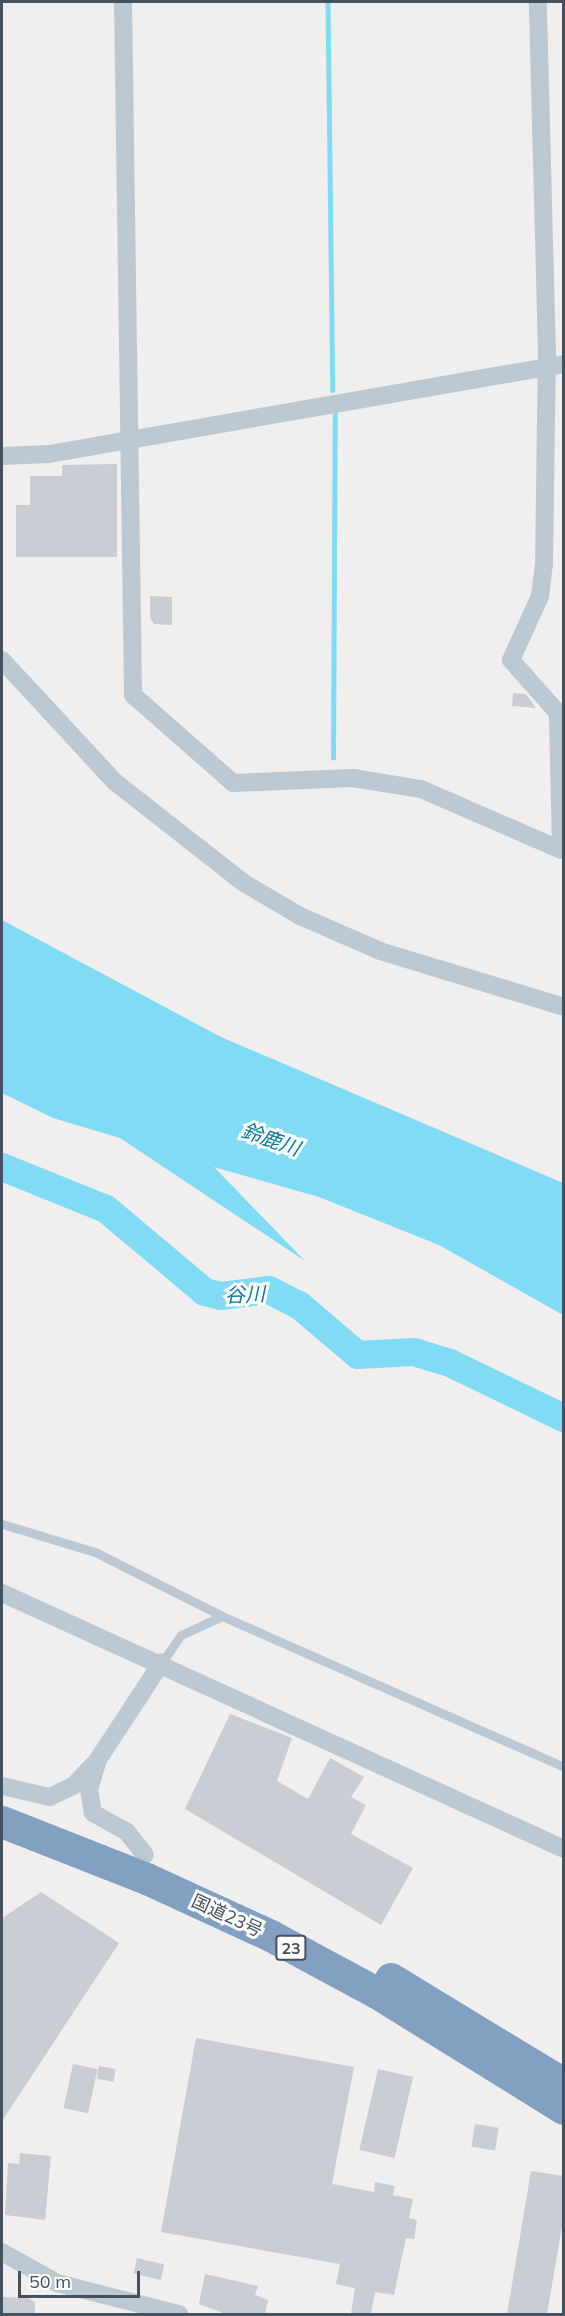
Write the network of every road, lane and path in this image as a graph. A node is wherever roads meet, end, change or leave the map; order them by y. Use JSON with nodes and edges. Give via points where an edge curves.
{"nodes":[{"id":1,"x":123,"y":2,"type":"edge"},
{"id":2,"x":538,"y":2,"type":"edge"},
{"id":3,"x":564,"y":364,"type":"edge"},
{"id":4,"x":544,"y":366,"type":"junction"},
{"id":5,"x":129,"y":440,"type":"junction"},
{"id":6,"x":2,"y":456,"type":"edge"},
{"id":7,"x":2,"y":660,"type":"edge"},
{"id":8,"x":561,"y":713,"type":"edge"},
{"id":9,"x":564,"y":1007,"type":"edge"},
{"id":10,"x":2,"y":1524,"type":"edge"},
{"id":11,"x":2,"y":1593,"type":"edge"},
{"id":12,"x":222,"y":1616,"type":"junction"},
{"id":13,"x":162,"y":1662,"type":"junction"},
{"id":14,"x":97,"y":1761,"type":"junction"},
{"id":15,"x":564,"y":1767,"type":"edge"},
{"id":16,"x":2,"y":1785,"type":"edge"},
{"id":17,"x":2,"y":1800,"type":"edge"},
{"id":18,"x":2,"y":1822,"type":"edge"},
{"id":19,"x":564,"y":1849,"type":"edge"},
{"id":20,"x":145,"y":1855,"type":"junction"},
{"id":21,"x":564,"y":2084,"type":"edge"},
{"id":22,"x":564,"y":2109,"type":"edge"},
{"id":23,"x":2,"y":2252,"type":"edge"},
{"id":24,"x":179,"y":2314,"type":"edge"}],
"edges":[{"from":1,"to":5,"type":"street"},
{"from":2,"to":4,"type":"street"},
{"from":3,"to":4,"type":"street"},
{"from":4,"to":5,"type":"street"},
{"from":4,"to":8,"type":"street","via":[[544,564],[540,596],[511,660]]},
{"from":5,"to":6,"type":"street"},
{"from":5,"to":8,"type":"street","via":[[133,695],[233,783],[353,778],[421,789],[561,850]]},
{"from":7,"to":9,"type":"street","via":[[115,782],[244,883],[300,916],[380,951]]},
{"from":10,"to":12,"type":"lane","via":[[95,1552]]},
{"from":11,"to":13,"type":"street"},
{"from":12,"to":13,"type":"lane","via":[[181,1635]]},
{"from":12,"to":15,"type":"lane"},
{"from":13,"to":14,"type":"street"},
{"from":13,"to":19,"type":"street"},
{"from":14,"to":16,"type":"street","via":[[62,1795],[37,1795]]},
{"from":14,"to":20,"type":"street","via":[[89,1789],[93,1813],[127,1832]]},
{"from":17,"to":20,"type":"highway","name":"国道23号","number":"23"},
{"from":18,"to":22,"type":"highway","name":"国道23号","number":"23","via":[[147,1879],[271,1936],[377,1994]]},
{"from":20,"to":21,"type":"highway","name":"国道23号","number":"23","via":[[361,1963]]},
{"from":23,"to":24,"type":"street","via":[[57,2283]]}]}
